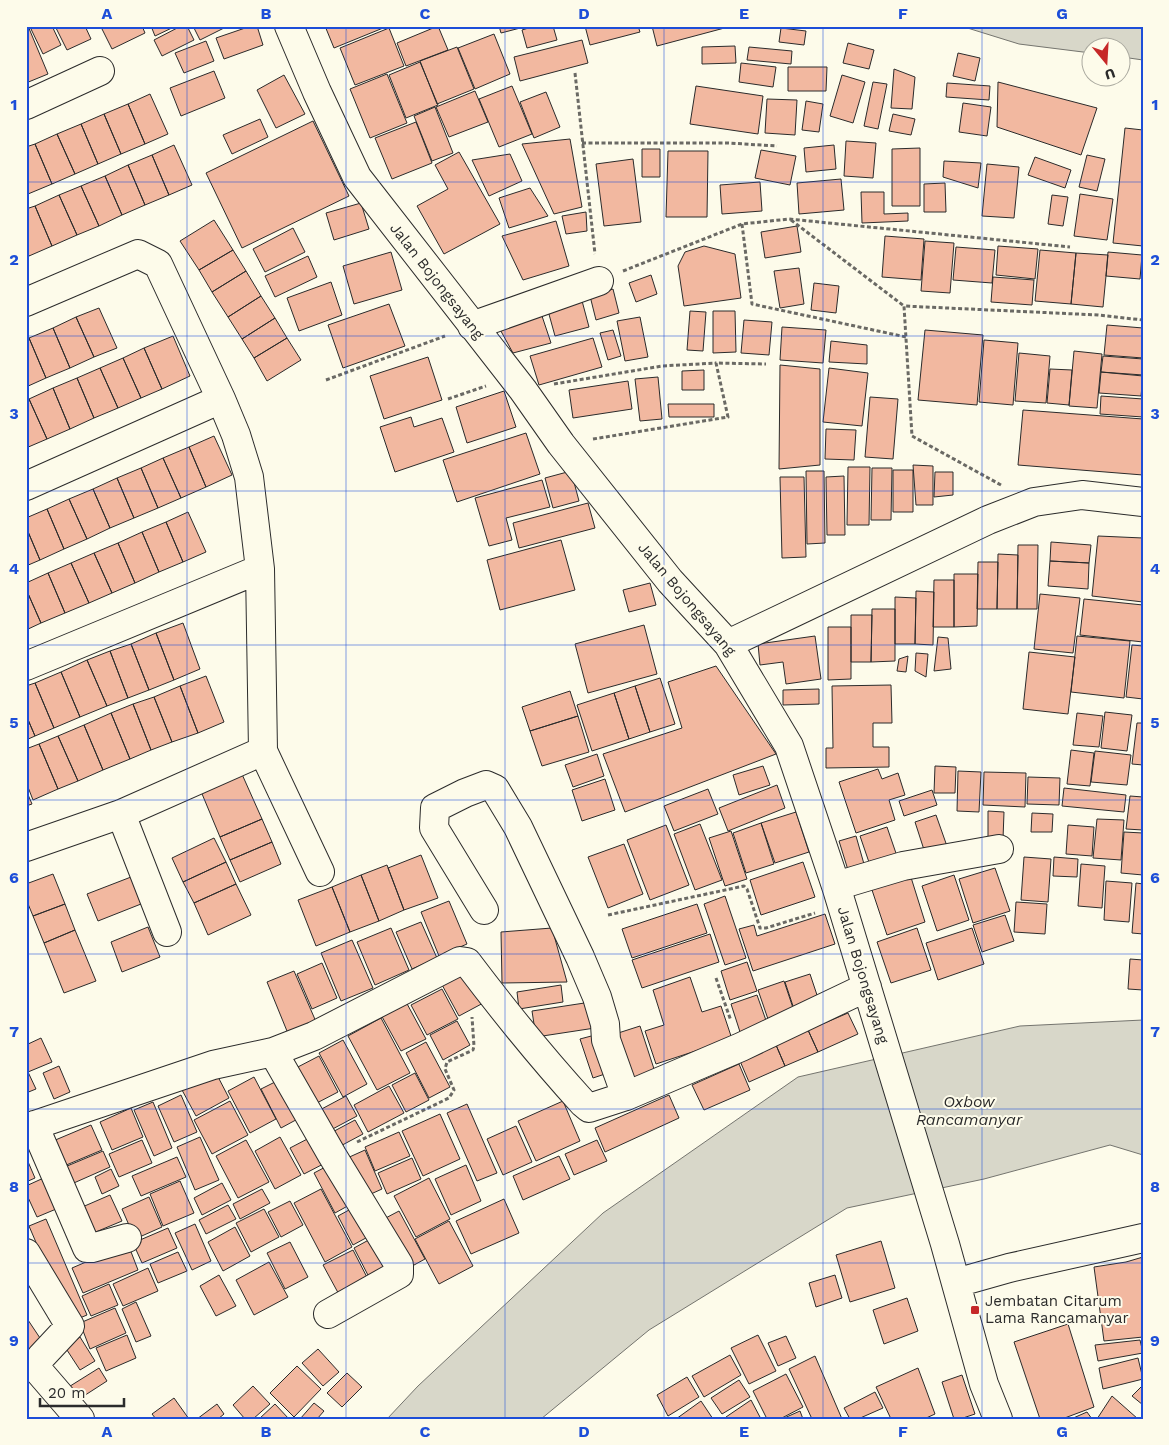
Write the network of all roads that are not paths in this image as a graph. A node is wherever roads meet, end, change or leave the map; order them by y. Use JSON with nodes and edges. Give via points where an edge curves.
{"nodes":[{"id":1,"x":289,"y":26,"type":"edge"},
{"id":2,"x":100,"y":70,"type":"dead end"},
{"id":3,"x":26,"y":105,"type":"edge"},
{"id":4,"x":598,"y":281,"type":"road end"},
{"id":5,"x":26,"y":302,"type":"edge"},
{"id":6,"x":472,"y":326,"type":"junction"},
{"id":7,"x":221,"y":399,"type":"junction"},
{"id":8,"x":26,"y":486,"type":"edge"},
{"id":9,"x":1143,"y":502,"type":"edge"},
{"id":10,"x":260,"y":569,"type":"junction"},
{"id":11,"x":728,"y":644,"type":"junction"},
{"id":12,"x":26,"y":666,"type":"edge"},
{"id":13,"x":263,"y":751,"type":"junction"},
{"id":14,"x":121,"y":814,"type":"junction"},
{"id":15,"x":26,"y":847,"type":"edge"},
{"id":16,"x":999,"y":849,"type":"dead end"},
{"id":17,"x":320,"y":872,"type":"dead end"},
{"id":18,"x":839,"y":895,"type":"junction"},
{"id":19,"x":484,"y":910,"type":"dead end"},
{"id":20,"x":167,"y":932,"type":"dead end"},
{"id":21,"x":869,"y":993,"type":"junction"},
{"id":22,"x":273,"y":1052,"type":"junction"},
{"id":23,"x":626,"y":1096,"type":"junction"},
{"id":24,"x":30,"y":1126,"type":"edge"},
{"id":25,"x":127,"y":1238,"type":"dead end"},
{"id":26,"x":1143,"y":1238,"type":"edge"},
{"id":27,"x":26,"y":1254,"type":"edge"},
{"id":28,"x":956,"y":1283,"type":"junction"},
{"id":29,"x":328,"y":1314,"type":"dead end"},
{"id":30,"x":996,"y":1418,"type":"edge"},
{"id":31,"x":80,"y":1419,"type":"edge"}],
"edges":[{"from":1,"to":6,"type":"street","name":"Jalan Bojongsayang","via":[[357,177]]},
{"from":2,"to":3,"type":"street"},
{"from":4,"to":6,"type":"street"},
{"from":5,"to":7,"type":"street","via":[[138,254],[158,264]]},
{"from":6,"to":11,"type":"street","name":"Jalan Bojongsayang","via":[[518,383],[560,444],[670,581]]},
{"from":7,"to":8,"type":"street"},
{"from":7,"to":10,"type":"street","via":[[249,477]]},
{"from":9,"to":11,"type":"street","via":[[1082,495],[1034,502],[988,520]]},
{"from":10,"to":12,"type":"street"},
{"from":10,"to":13,"type":"street"},
{"from":11,"to":18,"type":"street","name":"Jalan Bojongsayang","via":[[789,746]]},
{"from":13,"to":14,"type":"street"},
{"from":13,"to":17,"type":"street"},
{"from":14,"to":15,"type":"street"},
{"from":14,"to":20,"type":"street"},
{"from":16,"to":18,"type":"street","via":[[903,866]]},
{"from":18,"to":21,"type":"street","name":"Jalan Bojongsayang"},
{"from":19,"to":23,"type":"street","via":[[434,828],[434,816],[435,808],[486,785],[496,789],[518,827],[580,957],[597,997],[606,1040]]},
{"from":21,"to":23,"type":"street"},
{"from":21,"to":28,"type":"street","name":"Jalan Bojongsayang"},
{"from":22,"to":23,"type":"street","via":[[314,1036],[460,961],[467,962],[550,1067],[589,1108]]},
{"from":22,"to":24,"type":"street","via":[[213,1065]]},
{"from":22,"to":29,"type":"street","via":[[400,1269],[399,1274]]},
{"from":24,"to":25,"type":"street","via":[[86,1248]]},
{"from":26,"to":28,"type":"street"},
{"from":27,"to":31,"type":"street","via":[[70,1326],[41,1357],[36,1368]]},
{"from":28,"to":30,"type":"street","name":"Jalan Bojongsayang"}]}
